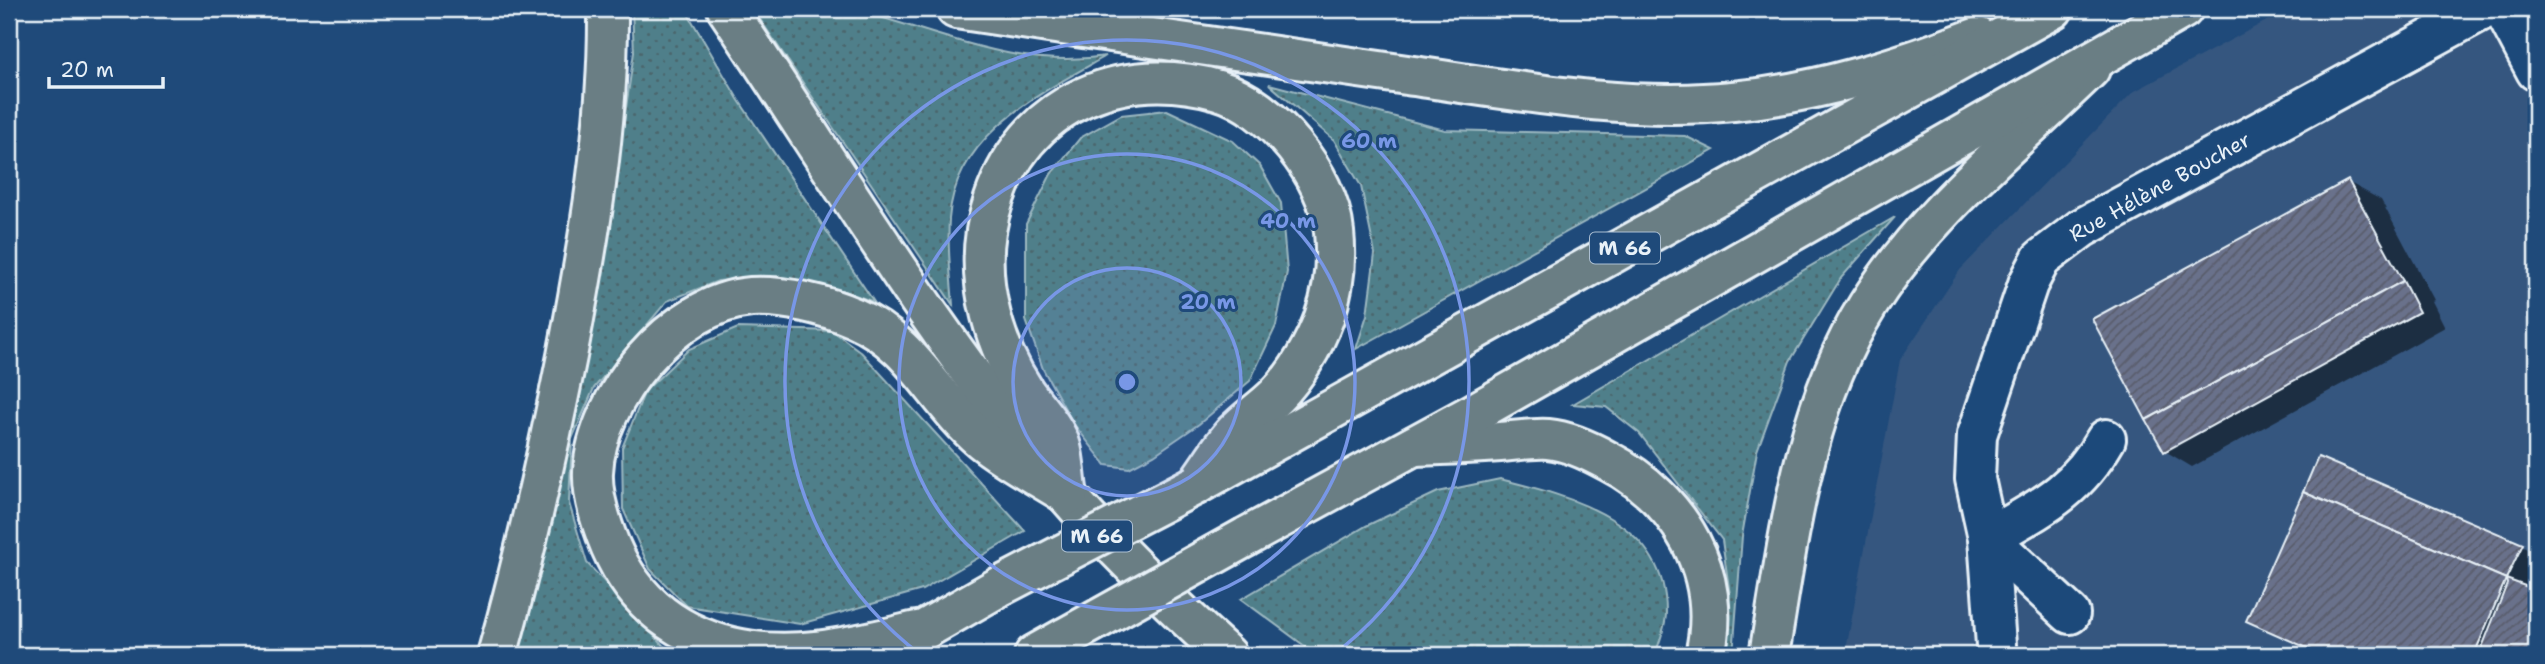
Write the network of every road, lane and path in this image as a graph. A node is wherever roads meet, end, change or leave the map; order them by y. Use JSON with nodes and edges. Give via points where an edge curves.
{"nodes":[{"id":1,"x":608,"y":9,"type":"edge"},
{"id":2,"x":727,"y":9,"type":"edge"},
{"id":3,"x":956,"y":9,"type":"edge"},
{"id":4,"x":2053,"y":9,"type":"edge"},
{"id":5,"x":2183,"y":9,"type":"edge"},
{"id":6,"x":2485,"y":9,"type":"edge"},
{"id":7,"x":2502,"y":9,"type":"edge"},
{"id":8,"x":2111,"y":49,"type":"junction"},
{"id":9,"x":2536,"y":71,"type":"edge"},
{"id":10,"x":2106,"y":439,"type":"dead end"},
{"id":11,"x":1415,"y":446,"type":"junction"},
{"id":12,"x":1196,"y":485,"type":"junction"},
{"id":13,"x":1068,"y":495,"type":"junction"},
{"id":14,"x":1988,"y":538,"type":"junction"},
{"id":15,"x":2070,"y":614,"type":"dead end"},
{"id":16,"x":919,"y":631,"type":"junction"},
{"id":17,"x":1198,"y":640,"type":"edge"},
{"id":18,"x":1996,"y":645,"type":"dead end"},
{"id":19,"x":1052,"y":649,"type":"edge"},
{"id":20,"x":498,"y":655,"type":"edge"},
{"id":21,"x":880,"y":655,"type":"edge"},
{"id":22,"x":1227,"y":655,"type":"edge"},
{"id":23,"x":1705,"y":655,"type":"edge"},
{"id":24,"x":1769,"y":655,"type":"edge"}],
"edges":[{"from":1,"to":20,"type":"main road","via":[[608,55],[588,248]]},
{"from":2,"to":13,"type":"main road","via":[[969,369]]},
{"from":3,"to":4,"type":"main road","number":"M 66","via":[[1525,92],[1648,103],[1733,101],[1843,82],[1915,61]]},
{"from":4,"to":12,"type":"main road","number":"M 66"},
{"from":5,"to":8,"type":"main road"},
{"from":6,"to":14,"type":"street","name":"Rue Hélène Boucher","via":[[2082,228],[2042,259],[2019,308],[1978,435],[1975,479]]},
{"from":7,"to":9,"type":"street"},
{"from":8,"to":11,"type":"main road"},
{"from":8,"to":24,"type":"main road","via":[[1954,197],[1868,304],[1846,344],[1818,415],[1797,495]]},
{"from":10,"to":14,"type":"street","via":[[2091,466],[2061,496]]},
{"from":11,"to":19,"type":"main road","bridge":true},
{"from":11,"to":23,"type":"main road","via":[[1548,439],[1589,451],[1626,470],[1677,517],[1694,545],[1710,606]]},
{"from":12,"to":13,"type":"main road","number":"M 66","via":[[1234,433],[1277,395],[1310,350],[1335,280],[1334,229],[1320,184],[1295,147],[1262,112],[1221,90],[1147,80],[1086,94],[1047,119],[1016,150],[998,188],[986,232],[984,274],[1006,364],[1061,445]]},
{"from":12,"to":16,"type":"main road","number":"M 66","bridge":true},
{"from":13,"to":16,"type":"main road","number":"M 66","via":[[981,439],[898,344],[857,319],[818,306],[750,297],[710,309],[644,357],[617,395],[600,435],[593,473],[598,513],[614,557],[655,612],[686,632],[733,648],[782,652],[829,651]]},
{"from":13,"to":17,"type":"main road"},
{"from":14,"to":15,"type":"street"},
{"from":14,"to":18,"type":"street","name":"Rue Hélène Boucher"},
{"from":16,"to":21,"type":"main road","number":"M 66"},
{"from":17,"to":22,"type":"main road"}]}
